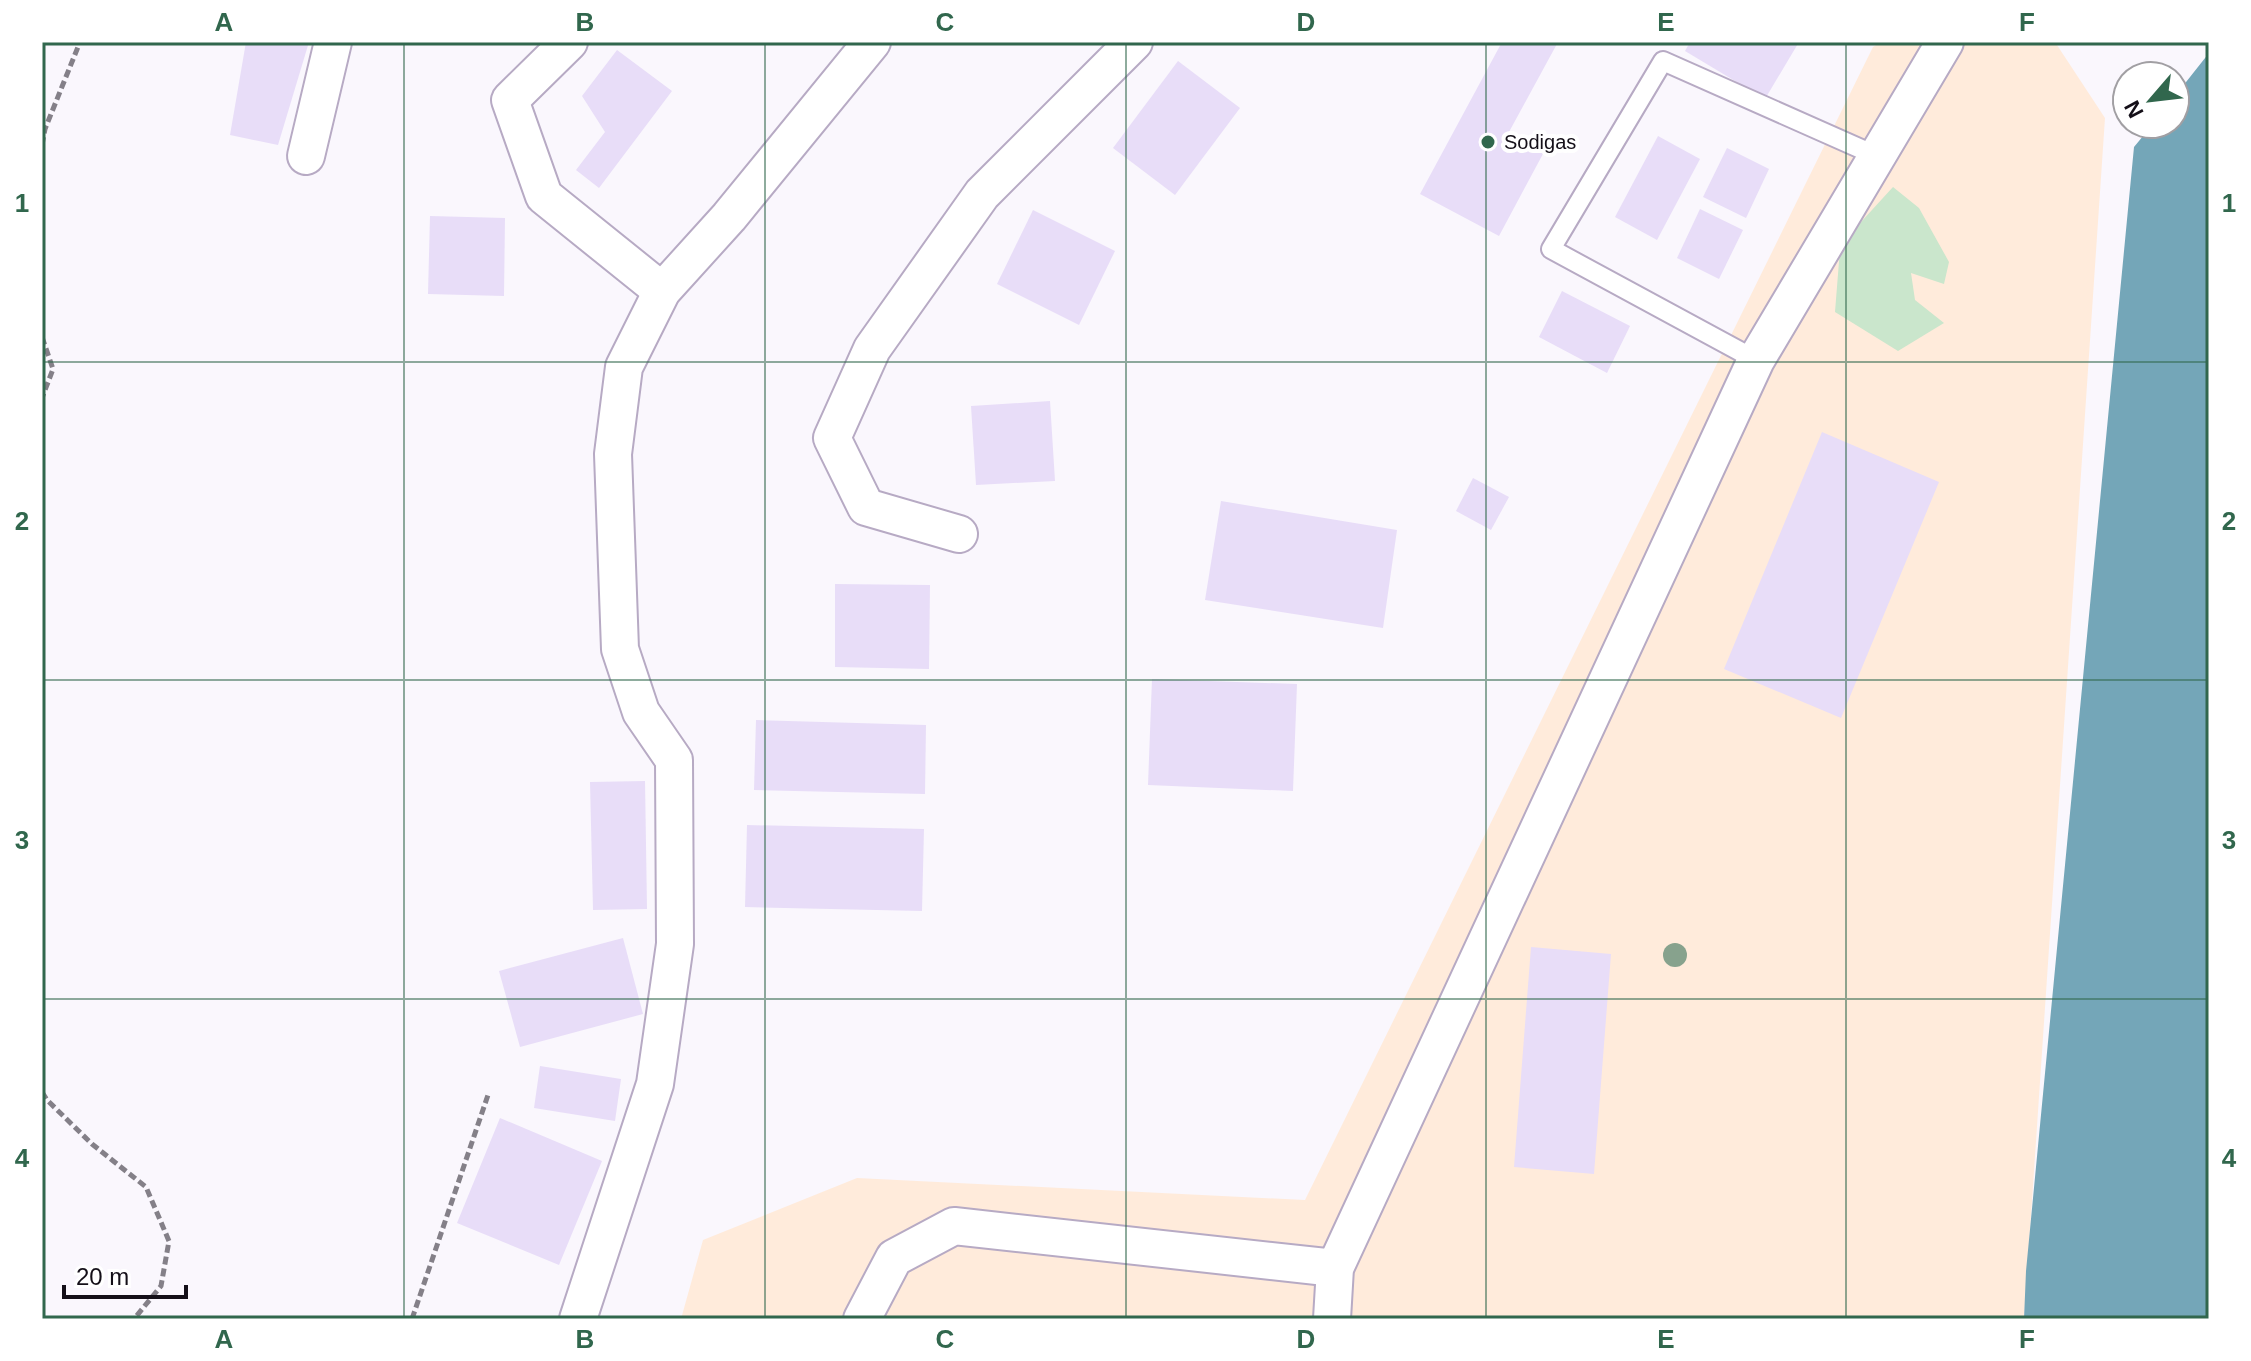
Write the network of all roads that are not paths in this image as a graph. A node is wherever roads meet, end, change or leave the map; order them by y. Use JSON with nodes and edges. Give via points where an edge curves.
{"nodes":[{"id":1,"x":333,"y":42,"type":"edge"},
{"id":2,"x":569,"y":42,"type":"edge"},
{"id":3,"x":872,"y":42,"type":"edge"},
{"id":4,"x":1134,"y":42,"type":"edge"},
{"id":5,"x":1945,"y":42,"type":"edge"},
{"id":6,"x":306,"y":156,"type":"dead end"},
{"id":7,"x":1877,"y":156,"type":"junction"},
{"id":8,"x":662,"y":291,"type":"junction"},
{"id":9,"x":1756,"y":360,"type":"junction"},
{"id":10,"x":959,"y":534,"type":"dead end"},
{"id":11,"x":1335,"y":1268,"type":"junction"},
{"id":12,"x":578,"y":1319,"type":"edge"},
{"id":13,"x":862,"y":1319,"type":"edge"},
{"id":14,"x":1332,"y":1319,"type":"edge"}],
"edges":[{"from":1,"to":6,"type":"street"},
{"from":2,"to":8,"type":"street","via":[[510,100],[544,196]]},
{"from":3,"to":8,"type":"street"},
{"from":4,"to":10,"type":"street","via":[[982,194],[872,349],[832,438],[866,507]]},
{"from":5,"to":7,"type":"street"},
{"from":7,"to":9,"type":"street"},
{"from":7,"to":9,"type":"lane","via":[[1663,61],[1551,249]]},
{"from":8,"to":12,"type":"street","via":[[624,367],[613,454],[620,649],[641,712],[674,760],[675,944],[655,1084]]},
{"from":9,"to":11,"type":"street"},
{"from":11,"to":13,"type":"street","via":[[954,1226],[894,1258]]},
{"from":11,"to":14,"type":"street"}]}
